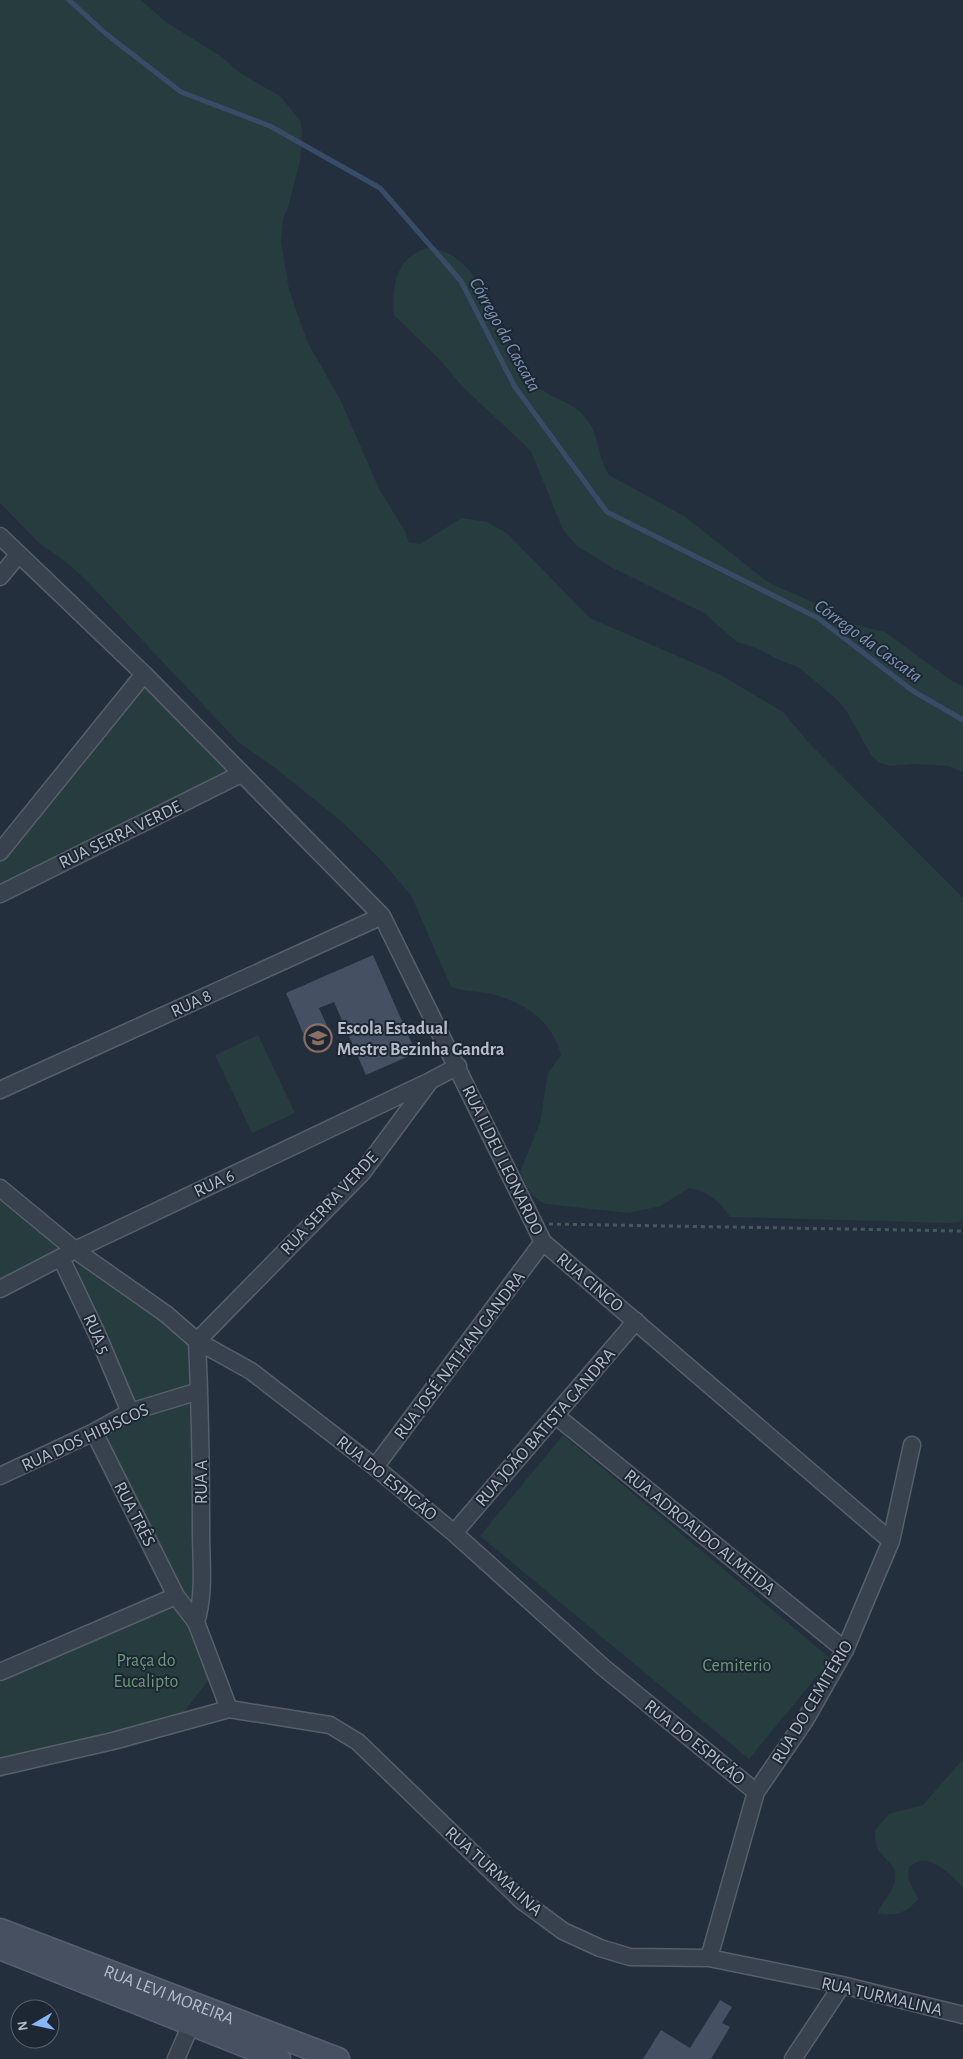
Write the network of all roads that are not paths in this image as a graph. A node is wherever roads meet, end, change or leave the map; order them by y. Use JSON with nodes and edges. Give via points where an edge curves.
{"nodes":[{"id":1,"x":0,"y":536,"type":"edge"},
{"id":2,"x":19,"y":554,"type":"junction"},
{"id":3,"x":0,"y":577,"type":"edge"},
{"id":4,"x":144,"y":674,"type":"junction"},
{"id":5,"x":241,"y":774,"type":"junction"},
{"id":6,"x":0,"y":852,"type":"edge"},
{"id":7,"x":0,"y":894,"type":"edge"},
{"id":8,"x":382,"y":916,"type":"junction"},
{"id":9,"x":458,"y":1066,"type":"junction"},
{"id":10,"x":430,"y":1081,"type":"junction"},
{"id":11,"x":0,"y":1090,"type":"edge"},
{"id":12,"x":0,"y":1188,"type":"edge"},
{"id":13,"x":543,"y":1242,"type":"junction"},
{"id":14,"x":68,"y":1254,"type":"junction"},
{"id":15,"x":0,"y":1289,"type":"edge"},
{"id":16,"x":636,"y":1321,"type":"junction"},
{"id":17,"x":197,"y":1341,"type":"junction"},
{"id":18,"x":199,"y":1391,"type":"junction"},
{"id":19,"x":130,"y":1412,"type":"junction"},
{"id":20,"x":555,"y":1415,"type":"junction"},
{"id":21,"x":94,"y":1432,"type":"junction"},
{"id":22,"x":912,"y":1445,"type":"dead end"},
{"id":23,"x":375,"y":1467,"type":"junction"},
{"id":24,"x":0,"y":1476,"type":"edge"},
{"id":25,"x":454,"y":1532,"type":"junction"},
{"id":26,"x":891,"y":1540,"type":"junction"},
{"id":27,"x":176,"y":1596,"type":"junction"},
{"id":28,"x":196,"y":1622,"type":"junction"},
{"id":29,"x":845,"y":1650,"type":"junction"},
{"id":30,"x":0,"y":1672,"type":"edge"},
{"id":31,"x":229,"y":1709,"type":"junction"},
{"id":32,"x":0,"y":1767,"type":"edge"},
{"id":33,"x":756,"y":1792,"type":"junction"},
{"id":34,"x":0,"y":1930,"type":"edge"},
{"id":35,"x":0,"y":1948,"type":"edge"},
{"id":36,"x":709,"y":1958,"type":"junction"},
{"id":37,"x":842,"y":1986,"type":"junction"},
{"id":38,"x":963,"y":2014,"type":"edge"},
{"id":39,"x":195,"y":2016,"type":"junction"},
{"id":40,"x":261,"y":2041,"type":"junction"},
{"id":41,"x":176,"y":2059,"type":"edge"},
{"id":42,"x":279,"y":2059,"type":"edge"},
{"id":43,"x":338,"y":2059,"type":"edge"},
{"id":44,"x":793,"y":2059,"type":"edge"}],
"edges":[{"from":1,"to":2,"type":"street","name":"RUA ILDEU LEONARDO"},
{"from":2,"to":3,"type":"street"},
{"from":2,"to":4,"type":"street","name":"RUA ILDEU LEONARDO"},
{"from":4,"to":5,"type":"street","name":"RUA ILDEU LEONARDO"},
{"from":4,"to":6,"type":"street"},
{"from":5,"to":7,"type":"street","name":"RUA SERRA VERDE"},
{"from":5,"to":8,"type":"street","name":"RUA ILDEU LEONARDO"},
{"from":8,"to":9,"type":"street","name":"RUA ILDEU LEONARDO"},
{"from":8,"to":11,"type":"street","name":"RUA 8"},
{"from":9,"to":10,"type":"street","name":"RUA SERRA VERDE"},
{"from":9,"to":13,"type":"street","name":"RUA ILDEU LEONARDO"},
{"from":10,"to":14,"type":"street","name":"RUA 6"},
{"from":10,"to":17,"type":"street","name":"RUA SERRA VERDE","via":[[362,1172]]},
{"from":12,"to":14,"type":"street","name":"RUA DO ESPIGÃO"},
{"from":13,"to":16,"type":"street","name":"RUA CINCO"},
{"from":13,"to":23,"type":"street","name":"RUA JOSÉ NATHAN GANDRA"},
{"from":14,"to":15,"type":"street","name":"RUA 6"},
{"from":14,"to":17,"type":"street","name":"RUA DO ESPIGÃO","via":[[166,1314]]},
{"from":14,"to":19,"type":"street","name":"RUA 5"},
{"from":16,"to":20,"type":"street","name":"RUA JOÃO BATISTA GANDRA"},
{"from":16,"to":26,"type":"street","name":"RUA CINCO"},
{"from":17,"to":18,"type":"street","name":"RUA A"},
{"from":17,"to":23,"type":"street","name":"RUA DO ESPIGÃO","via":[[251,1371]]},
{"from":18,"to":19,"type":"street","name":"RUA DOS HIBISCOS"},
{"from":18,"to":28,"type":"street","name":"RUA A","via":[[201,1571]]},
{"from":19,"to":21,"type":"street","name":"RUA DOS HIBISCOS"},
{"from":20,"to":25,"type":"street","name":"RUA JOÃO BATISTA GANDRA"},
{"from":20,"to":29,"type":"street","name":"RUA ADROALDO ALMEIDA"},
{"from":21,"to":24,"type":"street","name":"RUA DOS HIBISCOS"},
{"from":21,"to":27,"type":"street","name":"RUA TRÊS"},
{"from":22,"to":26,"type":"street","name":"RUA DO CEMITÉRIO"},
{"from":23,"to":25,"type":"street","name":"RUA DO ESPIGÃO"},
{"from":25,"to":33,"type":"street","name":"RUA DO ESPIGÃO","via":[[603,1667]]},
{"from":26,"to":29,"type":"street","name":"RUA DO CEMITÉRIO"},
{"from":27,"to":28,"type":"street"},
{"from":27,"to":30,"type":"street"},
{"from":28,"to":31,"type":"street"},
{"from":29,"to":33,"type":"street","name":"RUA DO CEMITÉRIO","via":[[804,1722]]},
{"from":31,"to":32,"type":"street","via":[[113,1741]]},
{"from":31,"to":36,"type":"street","name":"RUA TURMALINA","via":[[330,1725],[358,1742],[521,1900],[563,1931],[600,1948],[630,1956]]},
{"from":33,"to":36,"type":"street","name":"RUA DO CEMITÉRIO"},
{"from":34,"to":39,"type":"main road","name":"RUA LEVI MOREIRA"},
{"from":35,"to":39,"type":"main road","name":"RUA LEVI MOREIRA"},
{"from":36,"to":37,"type":"street","name":"RUA TURMALINA"},
{"from":37,"to":38,"type":"street","name":"RUA TURMALINA"},
{"from":37,"to":44,"type":"street"},
{"from":39,"to":40,"type":"main road","name":"RUA LEVI MOREIRA"},
{"from":39,"to":41,"type":"street"},
{"from":40,"to":42,"type":"main road","name":"RUA LEVI MOREIRA"},
{"from":40,"to":43,"type":"main road","name":"RUA LEVI MOREIRA"}]}
